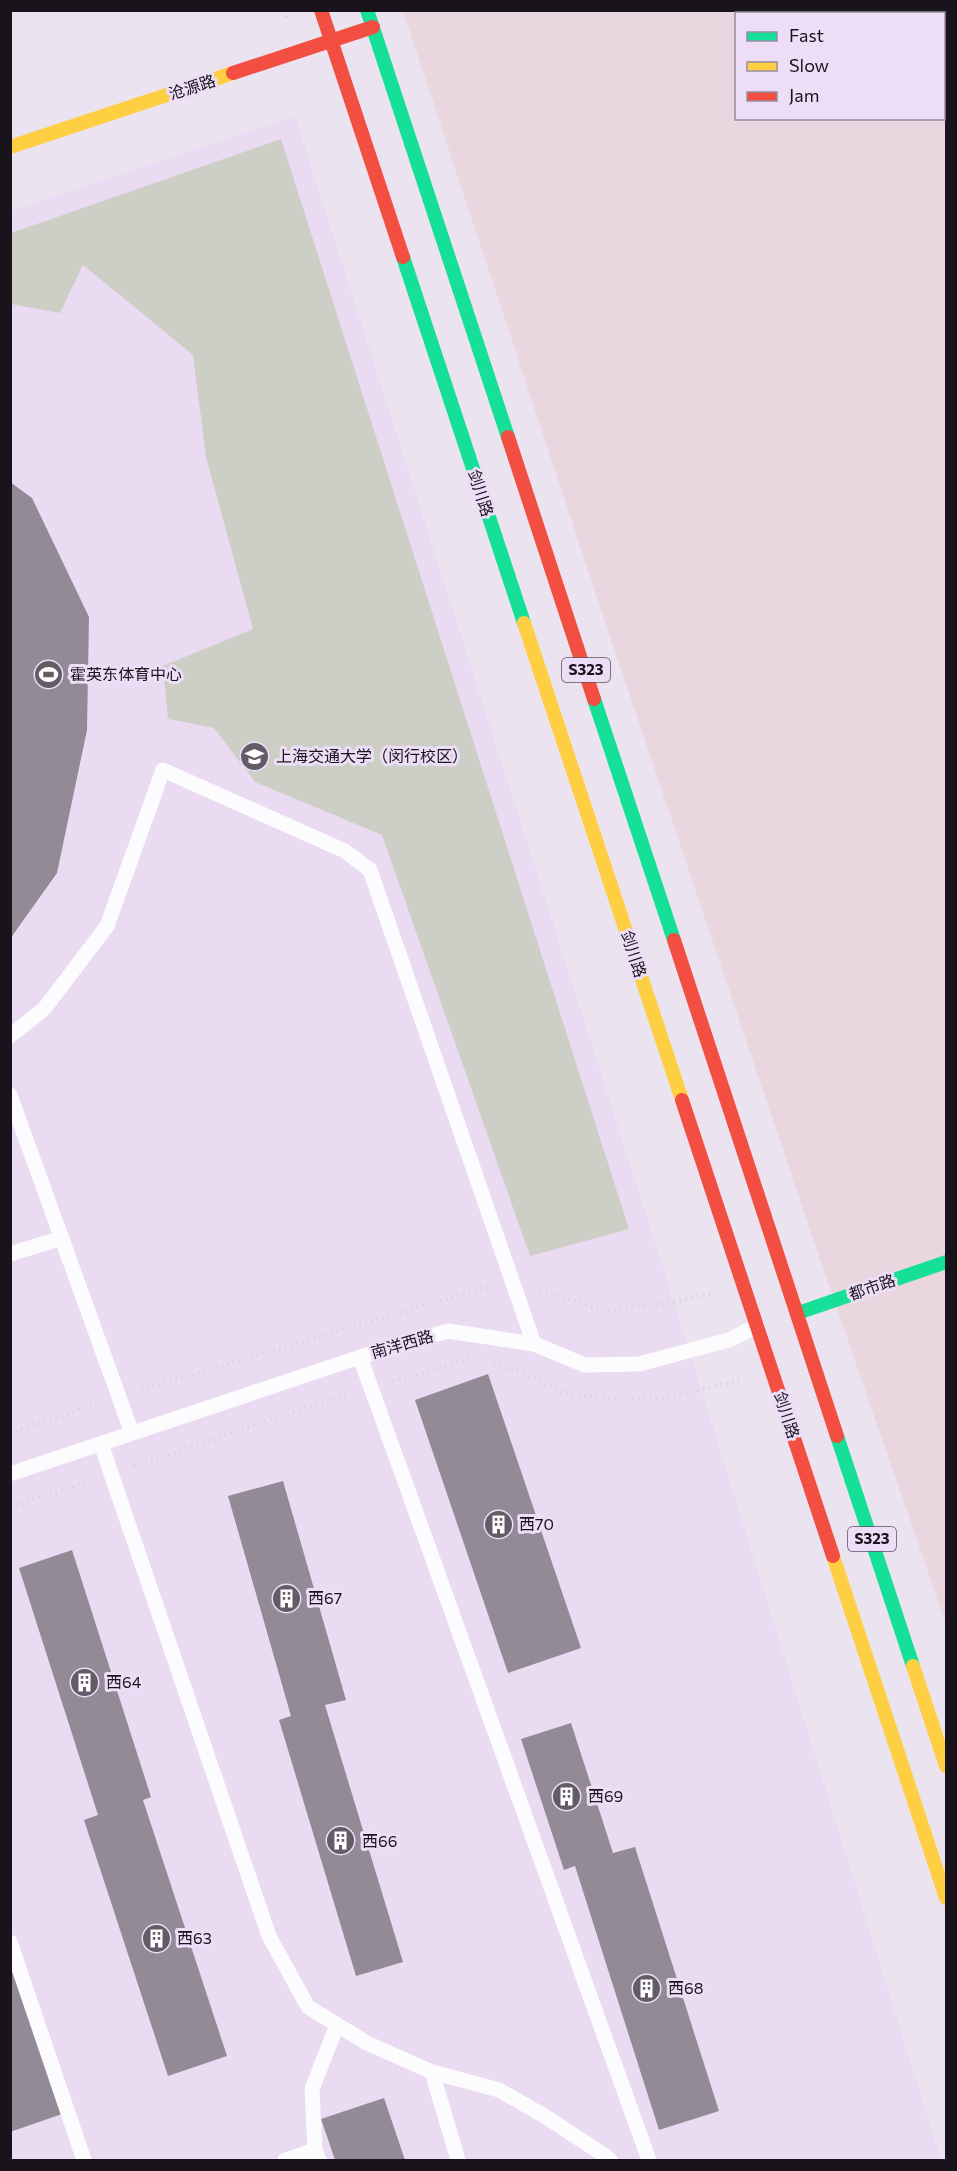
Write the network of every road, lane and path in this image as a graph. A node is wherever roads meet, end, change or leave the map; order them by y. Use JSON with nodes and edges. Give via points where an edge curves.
{"nodes":[{"id":1,"x":321,"y":10,"type":"edge"},
{"id":2,"x":367,"y":10,"type":"edge"},
{"id":3,"x":373,"y":27,"type":"junction"},
{"id":4,"x":331,"y":40,"type":"junction"},
{"id":5,"x":10,"y":147,"type":"edge"},
{"id":6,"x":10,"y":1036,"type":"edge"},
{"id":7,"x":10,"y":1095,"type":"edge"},
{"id":8,"x":62,"y":1238,"type":"junction"},
{"id":9,"x":10,"y":1254,"type":"edge"},
{"id":10,"x":946,"y":1262,"type":"edge"},
{"id":11,"x":793,"y":1314,"type":"junction"},
{"id":12,"x":762,"y":1324,"type":"junction"},
{"id":13,"x":534,"y":1344,"type":"junction"},
{"id":14,"x":360,"y":1357,"type":"junction"},
{"id":15,"x":132,"y":1433,"type":"junction"},
{"id":16,"x":101,"y":1444,"type":"junction"},
{"id":17,"x":10,"y":1474,"type":"edge"},
{"id":18,"x":946,"y":1766,"type":"edge"},
{"id":19,"x":946,"y":1898,"type":"edge"},
{"id":20,"x":10,"y":1942,"type":"edge"},
{"id":21,"x":337,"y":2025,"type":"junction"},
{"id":22,"x":432,"y":2072,"type":"junction"},
{"id":23,"x":317,"y":2155,"type":"edge"},
{"id":24,"x":84,"y":2160,"type":"edge"},
{"id":25,"x":285,"y":2160,"type":"edge"},
{"id":26,"x":458,"y":2160,"type":"edge"},
{"id":27,"x":610,"y":2160,"type":"edge"},
{"id":28,"x":649,"y":2160,"type":"edge"}],
"edges":[{"from":1,"to":4,"type":"main road","name":"剑川路"},
{"from":2,"to":3,"type":"main road","number":"S323"},
{"from":3,"to":4,"type":"main road","name":"沧源路"},
{"from":3,"to":11,"type":"main road","number":"S323"},
{"from":4,"to":5,"type":"main road","name":"沧源路"},
{"from":4,"to":12,"type":"main road","name":"剑川路"},
{"from":6,"to":13,"type":"lane","via":[[44,1009],[107,926],[163,770],[345,851],[370,870]]},
{"from":7,"to":8,"type":"lane"},
{"from":8,"to":9,"type":"lane"},
{"from":8,"to":15,"type":"lane"},
{"from":10,"to":11,"type":"main road","name":"都市路"},
{"from":11,"to":18,"type":"main road","number":"S323"},
{"from":12,"to":13,"type":"lane","name":"南洋西路","via":[[729,1340],[639,1364],[585,1365]]},
{"from":12,"to":19,"type":"main road","name":"剑川路"},
{"from":13,"to":14,"type":"lane","name":"南洋西路","via":[[448,1331]]},
{"from":14,"to":15,"type":"lane","name":"南洋西路"},
{"from":14,"to":28,"type":"lane"},
{"from":15,"to":16,"type":"lane","name":"南洋西路"},
{"from":16,"to":17,"type":"lane","name":"南洋西路"},
{"from":16,"to":21,"type":"lane","via":[[269,1936],[308,2007]]},
{"from":20,"to":24,"type":"lane"},
{"from":21,"to":22,"type":"lane"},
{"from":21,"to":23,"type":"lane","via":[[312,2089]]},
{"from":22,"to":26,"type":"lane"},
{"from":22,"to":27,"type":"lane","via":[[499,2090]]},
{"from":23,"to":25,"type":"lane"}]}
